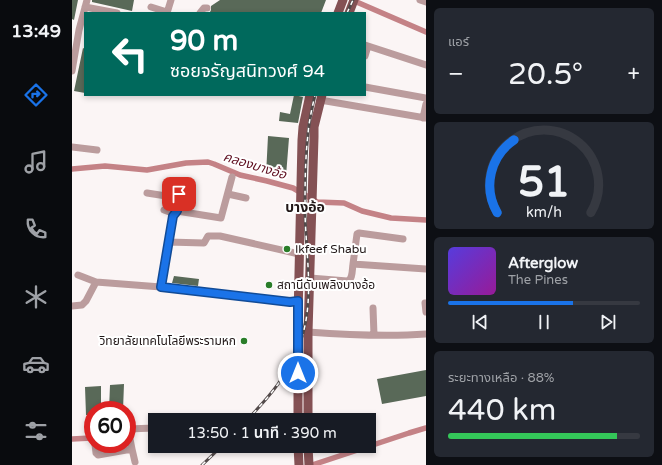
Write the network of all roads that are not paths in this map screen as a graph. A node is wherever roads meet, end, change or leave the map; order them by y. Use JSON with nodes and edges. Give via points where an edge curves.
{"nodes":[{"id":1,"x":171,"y":0,"type":"edge"},
{"id":2,"x":343,"y":0,"type":"edge"},
{"id":3,"x":420,"y":0,"type":"edge"},
{"id":4,"x":353,"y":1,"type":"edge"},
{"id":5,"x":426,"y":2,"type":"edge"},
{"id":6,"x":86,"y":3,"type":"edge"},
{"id":7,"x":151,"y":7,"type":"dead end"},
{"id":8,"x":207,"y":8,"type":"dead end"},
{"id":9,"x":114,"y":12,"type":"edge"},
{"id":10,"x":167,"y":12,"type":"edge"},
{"id":11,"x":201,"y":12,"type":"edge"},
{"id":12,"x":338,"y":12,"type":"edge"},
{"id":13,"x":349,"y":12,"type":"edge"},
{"id":14,"x":84,"y":17,"type":"edge"},
{"id":15,"x":82,"y":31,"type":"edge"},
{"id":16,"x":367,"y":45,"type":"edge"},
{"id":17,"x":426,"y":64,"type":"edge"},
{"id":18,"x":72,"y":71,"type":"edge"},
{"id":19,"x":366,"y":87,"type":"edge"},
{"id":20,"x":310,"y":96,"type":"edge"},
{"id":21,"x":321,"y":97,"type":"edge"},
{"id":22,"x":426,"y":98,"type":"edge"},
{"id":23,"x":426,"y":104,"type":"edge"},
{"id":24,"x":424,"y":118,"type":"edge"},
{"id":25,"x":72,"y":147,"type":"edge"},
{"id":26,"x":97,"y":150,"type":"dead end"},
{"id":27,"x":232,"y":177,"type":"dead end"},
{"id":28,"x":147,"y":193,"type":"dead end"},
{"id":29,"x":228,"y":194,"type":"junction"},
{"id":30,"x":246,"y":198,"type":"dead end"},
{"id":31,"x":164,"y":210,"type":"dead end"},
{"id":32,"x":176,"y":212,"type":"junction"},
{"id":33,"x":403,"y":239,"type":"dead end"},
{"id":34,"x":168,"y":242,"type":"junction"},
{"id":35,"x":299,"y":254,"type":"junction"},
{"id":36,"x":353,"y":264,"type":"junction"},
{"id":37,"x":426,"y":269,"type":"edge"},
{"id":38,"x":78,"y":276,"type":"dead end"},
{"id":39,"x":299,"y":277,"type":"junction"},
{"id":40,"x":310,"y":278,"type":"junction"},
{"id":41,"x":96,"y":282,"type":"junction"},
{"id":42,"x":161,"y":287,"type":"junction"},
{"id":43,"x":298,"y":301,"type":"junction"},
{"id":44,"x":309,"y":301,"type":"junction"},
{"id":45,"x":425,"y":303,"type":"edge"},
{"id":46,"x":72,"y":306,"type":"edge"},
{"id":47,"x":373,"y":308,"type":"dead end"},
{"id":48,"x":426,"y":312,"type":"edge"},
{"id":49,"x":308,"y":332,"type":"junction"},
{"id":50,"x":426,"y":334,"type":"edge"},
{"id":51,"x":374,"y":336,"type":"junction"},
{"id":52,"x":298,"y":413,"type":"edge"},
{"id":53,"x":308,"y":413,"type":"edge"},
{"id":54,"x":148,"y":428,"type":"edge"},
{"id":55,"x":136,"y":429,"type":"edge"},
{"id":56,"x":96,"y":453,"type":"edge"},
{"id":57,"x":109,"y":453,"type":"edge"},
{"id":58,"x":133,"y":453,"type":"edge"},
{"id":59,"x":308,"y":453,"type":"edge"},
{"id":60,"x":135,"y":462,"type":"dead end"},
{"id":61,"x":309,"y":463,"type":"edge"}],
"edges":[{"from":1,"to":10,"type":"street"},
{"from":2,"to":12,"type":"main road"},
{"from":3,"to":5,"type":"street"},
{"from":4,"to":13,"type":"main road"},
{"from":6,"to":9,"type":"street"},
{"from":7,"to":10,"type":"street"},
{"from":8,"to":11,"type":"street"},
{"from":14,"to":15,"type":"street"},
{"from":15,"to":18,"type":"street"},
{"from":16,"to":17,"type":"street"},
{"from":19,"to":22,"type":"street"},
{"from":20,"to":35,"type":"main road","via":[[303,127]]},
{"from":21,"to":24,"type":"street"},
{"from":21,"to":40,"type":"main road","via":[[314,127]]},
{"from":23,"to":24,"type":"street"},
{"from":25,"to":26,"type":"street"},
{"from":27,"to":29,"type":"street"},
{"from":28,"to":32,"type":"street","via":[[179,196]]},
{"from":29,"to":30,"type":"street"},
{"from":29,"to":32,"type":"street","via":[[222,218]]},
{"from":31,"to":32,"type":"street"},
{"from":32,"to":34,"type":"street"},
{"from":33,"to":36,"type":"street","via":[[358,233]]},
{"from":34,"to":35,"type":"street","via":[[204,244],[208,236],[220,236]]},
{"from":34,"to":42,"type":"street"},
{"from":35,"to":39,"type":"main road"},
{"from":36,"to":37,"type":"street"},
{"from":36,"to":40,"type":"street","via":[[351,279],[347,282]]},
{"from":38,"to":41,"type":"street"},
{"from":39,"to":40,"type":"main road"},
{"from":39,"to":43,"type":"main road"},
{"from":40,"to":44,"type":"main road"},
{"from":41,"to":42,"type":"street"},
{"from":41,"to":46,"type":"street","via":[[86,302]]},
{"from":42,"to":43,"type":"street"},
{"from":43,"to":44,"type":"main road"},
{"from":43,"to":52,"type":"main road"},
{"from":44,"to":49,"type":"main road"},
{"from":45,"to":48,"type":"street"},
{"from":47,"to":51,"type":"street"},
{"from":49,"to":51,"type":"street"},
{"from":49,"to":53,"type":"main road"},
{"from":50,"to":51,"type":"street"},
{"from":54,"to":55,"type":"street"},
{"from":56,"to":57,"type":"street"},
{"from":58,"to":60,"type":"street"},
{"from":59,"to":61,"type":"main road"}]}
